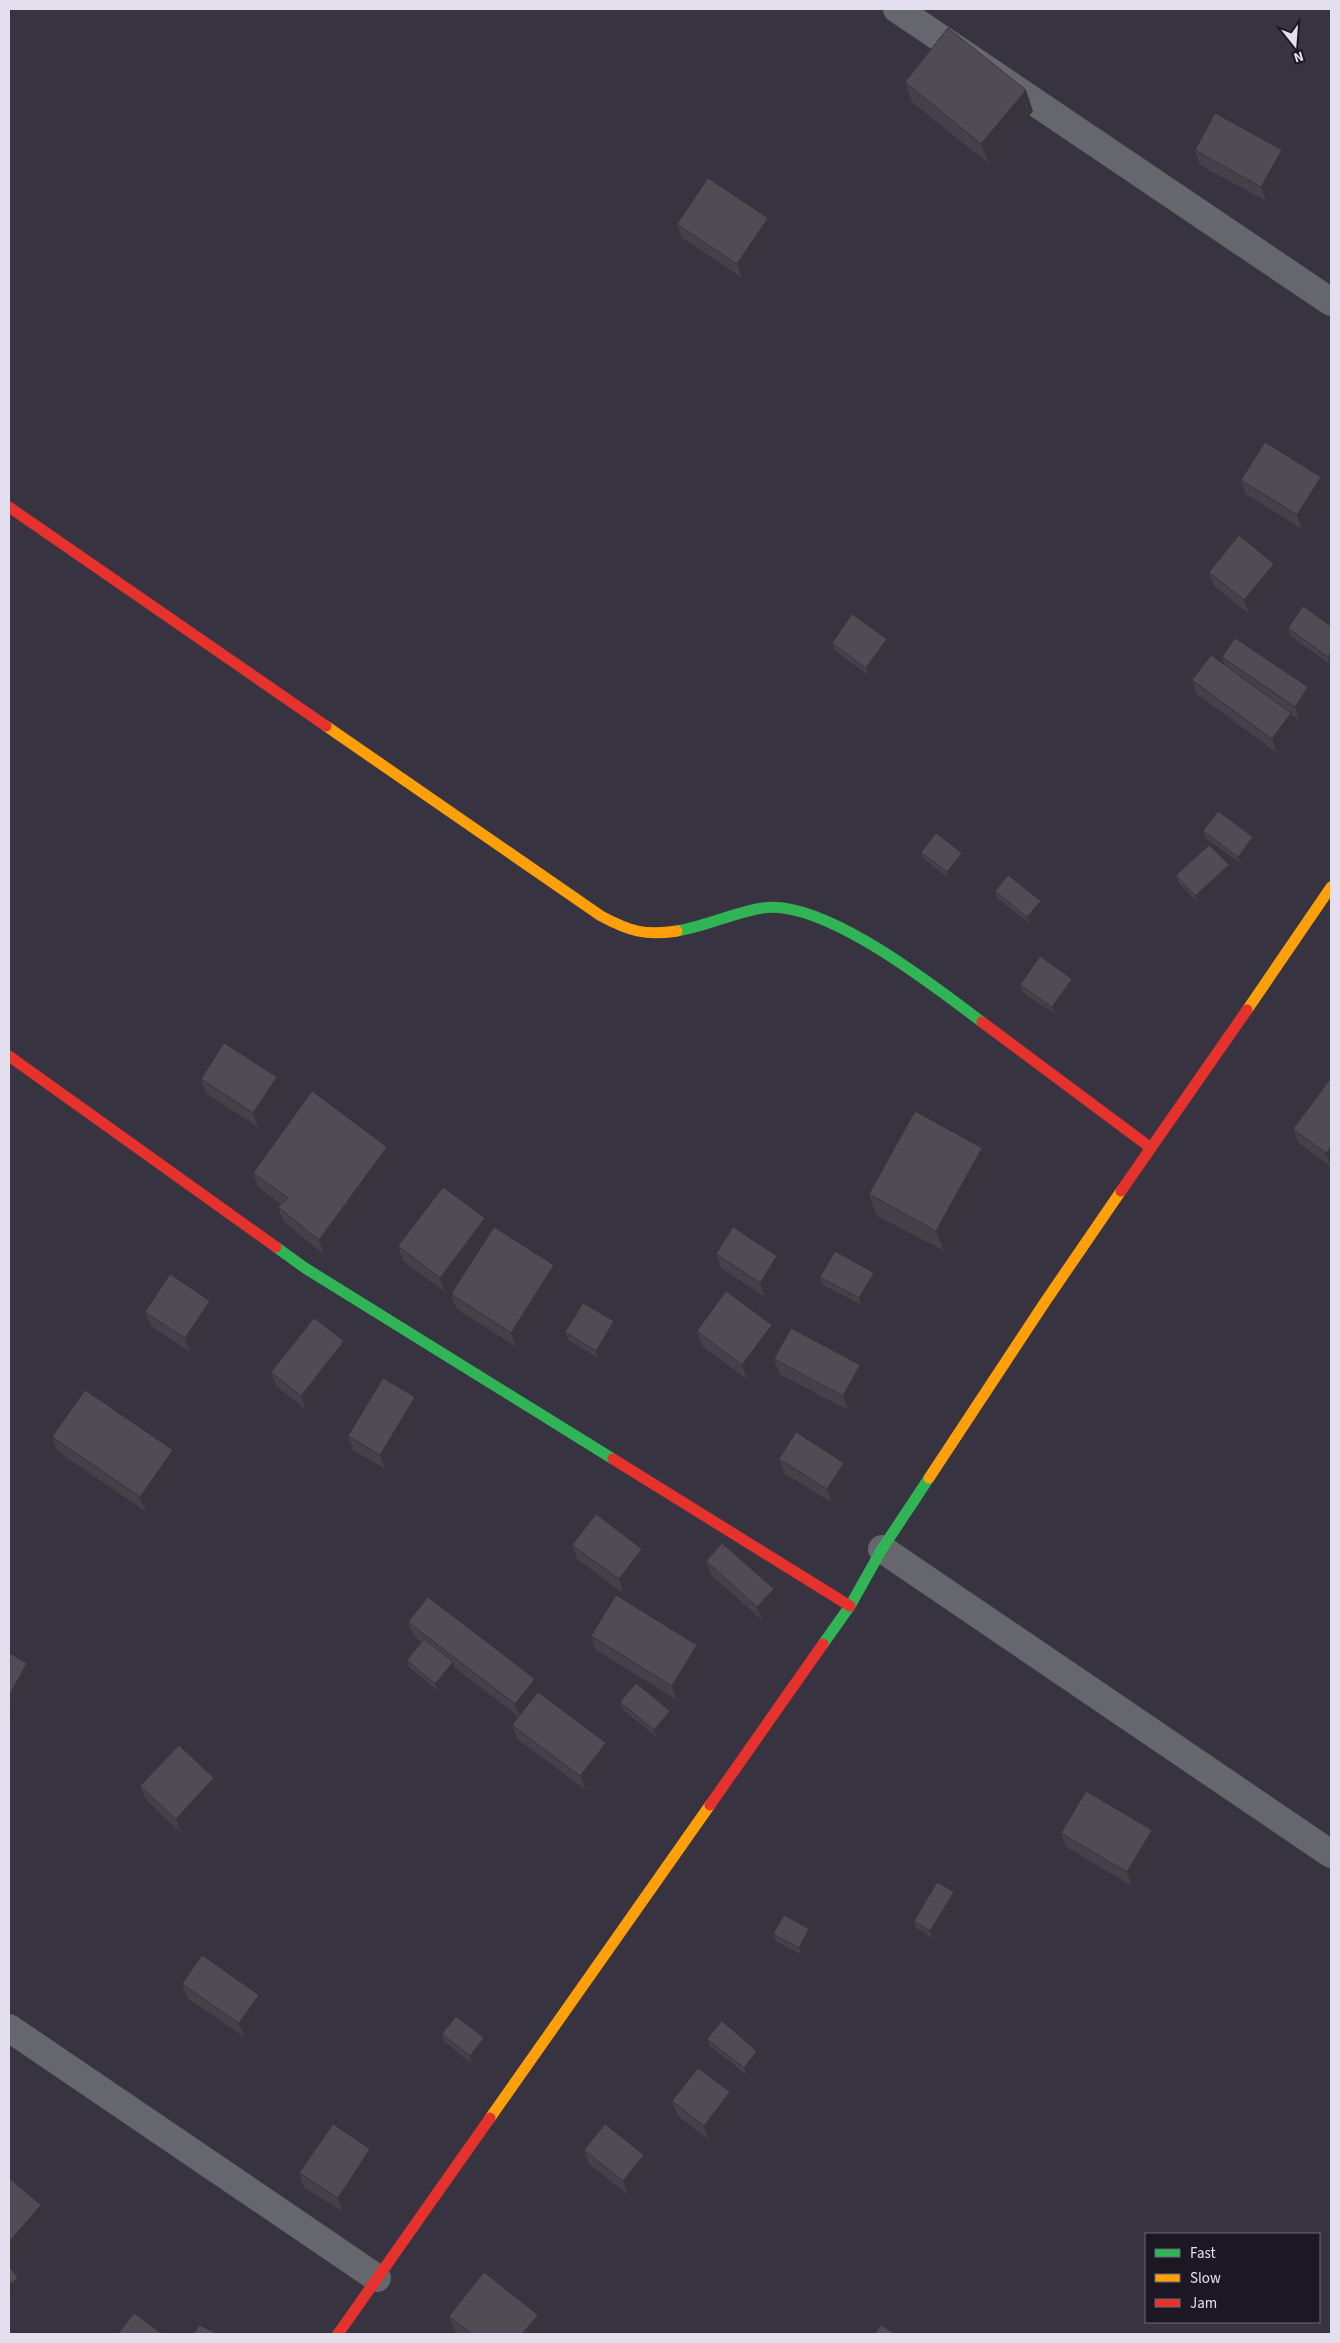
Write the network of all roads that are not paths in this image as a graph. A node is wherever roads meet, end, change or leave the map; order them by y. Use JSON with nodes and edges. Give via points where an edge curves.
{"nodes":[{"id":1,"x":898,"y":9,"type":"edge"},
{"id":2,"x":1331,"y":302,"type":"edge"},
{"id":3,"x":9,"y":507,"type":"edge"},
{"id":4,"x":1331,"y":887,"type":"edge"},
{"id":5,"x":9,"y":1056,"type":"edge"},
{"id":6,"x":1151,"y":1148,"type":"junction"},
{"id":7,"x":882,"y":1550,"type":"junction"},
{"id":8,"x":850,"y":1606,"type":"junction"},
{"id":9,"x":1331,"y":1854,"type":"edge"},
{"id":10,"x":9,"y":2028,"type":"edge"},
{"id":11,"x":377,"y":2278,"type":"junction"},
{"id":12,"x":338,"y":2334,"type":"edge"}],
"edges":[{"from":1,"to":2,"type":"street"},
{"from":3,"to":6,"type":"street","via":[[601,916],[623,928],[659,934],[762,908],[808,913],[881,949]]},
{"from":4,"to":6,"type":"street"},
{"from":5,"to":8,"type":"street","via":[[305,1268]]},
{"from":6,"to":7,"type":"street"},
{"from":7,"to":8,"type":"street"},
{"from":7,"to":9,"type":"street"},
{"from":8,"to":11,"type":"street"},
{"from":10,"to":11,"type":"street"},
{"from":11,"to":12,"type":"street"}]}
